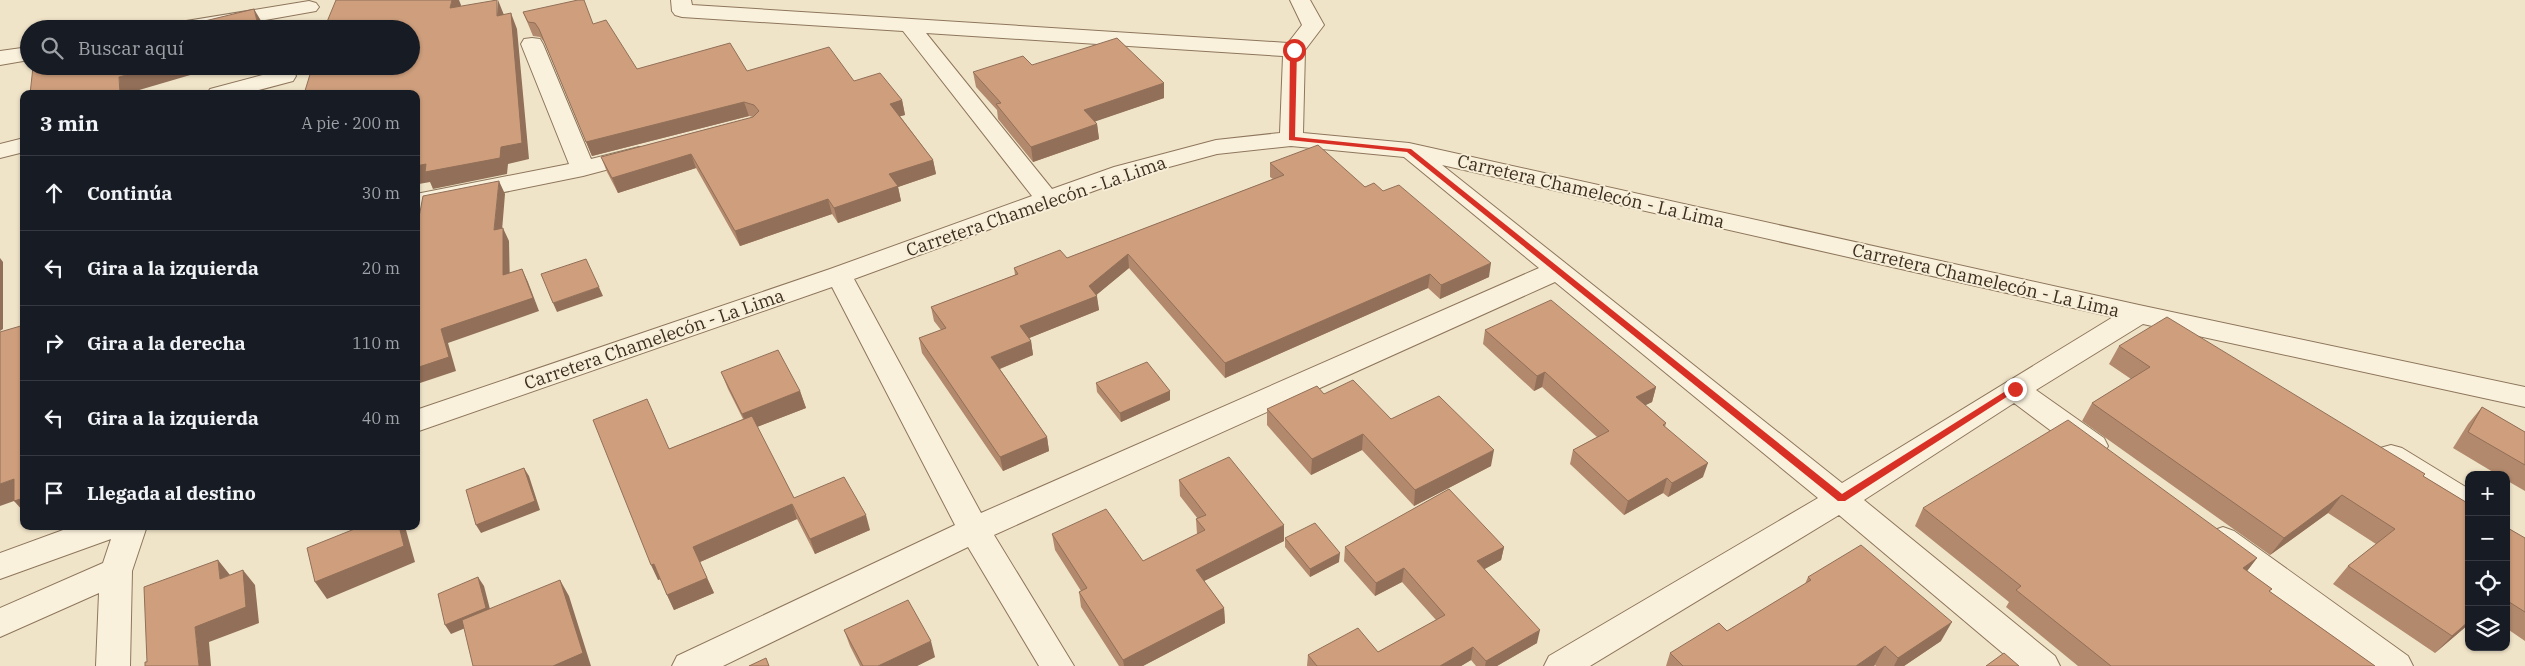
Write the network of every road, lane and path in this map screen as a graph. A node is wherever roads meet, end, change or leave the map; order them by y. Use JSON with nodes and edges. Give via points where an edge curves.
{"nodes":[{"id":1,"x":681,"y":0,"type":"edge"},
{"id":2,"x":1300,"y":0,"type":"edge"},
{"id":3,"x":315,"y":4,"type":"edge"},
{"id":4,"x":225,"y":20,"type":"edge"},
{"id":5,"x":307,"y":20,"type":"edge"},
{"id":6,"x":909,"y":25,"type":"junction"},
{"id":7,"x":532,"y":44,"type":"dead end"},
{"id":8,"x":1294,"y":50,"type":"junction"},
{"id":9,"x":20,"y":54,"type":"edge"},
{"id":10,"x":0,"y":58,"type":"edge"},
{"id":11,"x":284,"y":79,"type":"edge"},
{"id":12,"x":236,"y":90,"type":"edge"},
{"id":13,"x":1292,"y":139,"type":"junction"},
{"id":14,"x":20,"y":146,"type":"edge"},
{"id":15,"x":664,"y":148,"type":"edge"},
{"id":16,"x":1409,"y":150,"type":"junction"},
{"id":17,"x":0,"y":151,"type":"edge"},
{"id":18,"x":583,"y":169,"type":"junction"},
{"id":19,"x":1048,"y":200,"type":"junction"},
{"id":20,"x":420,"y":201,"type":"edge"},
{"id":21,"x":1558,"y":270,"type":"junction"},
{"id":22,"x":839,"y":275,"type":"junction"},
{"id":23,"x":2139,"y":314,"type":"junction"},
{"id":24,"x":2173,"y":321,"type":"junction"},
{"id":25,"x":2241,"y":363,"type":"edge"},
{"id":26,"x":2015,"y":389,"type":"junction"},
{"id":27,"x":2525,"y":396,"type":"edge"},
{"id":28,"x":420,"y":420,"type":"edge"},
{"id":29,"x":2368,"y":441,"type":"edge"},
{"id":30,"x":2118,"y":464,"type":"edge"},
{"id":31,"x":1842,"y":499,"type":"junction"},
{"id":32,"x":2465,"y":502,"type":"edge"},
{"id":33,"x":2197,"y":522,"type":"edge"},
{"id":34,"x":99,"y":530,"type":"edge"},
{"id":35,"x":130,"y":530,"type":"edge"},
{"id":36,"x":974,"y":530,"type":"junction"},
{"id":37,"x":0,"y":566,"type":"edge"},
{"id":38,"x":116,"y":571,"type":"junction"},
{"id":39,"x":0,"y":623,"type":"edge"},
{"id":40,"x":113,"y":666,"type":"edge"},
{"id":41,"x":689,"y":666,"type":"edge"},
{"id":42,"x":1057,"y":666,"type":"edge"},
{"id":43,"x":1561,"y":666,"type":"edge"},
{"id":44,"x":2044,"y":666,"type":"edge"},
{"id":45,"x":2396,"y":666,"type":"edge"}],
"edges":[{"from":1,"to":6,"type":"street","via":[[682,11]]},
{"from":2,"to":8,"type":"street","via":[[1313,25]]},
{"from":3,"to":4,"type":"street"},
{"from":3,"to":5,"type":"street"},
{"from":6,"to":8,"type":"street"},
{"from":6,"to":19,"type":"street"},
{"from":7,"to":18,"type":"street"},
{"from":8,"to":13,"type":"street"},
{"from":9,"to":10,"type":"street"},
{"from":11,"to":12,"type":"street"},
{"from":13,"to":16,"type":"street","name":"Carretera Chamelecón - La Lima"},
{"from":13,"to":19,"type":"street","name":"Carretera Chamelecón - La Lima","via":[[1216,147],[1123,172]]},
{"from":14,"to":17,"type":"street"},
{"from":15,"to":18,"type":"street"},
{"from":16,"to":21,"type":"street"},
{"from":16,"to":23,"type":"street","name":"Carretera Chamelecón - La Lima"},
{"from":18,"to":20,"type":"street"},
{"from":19,"to":22,"type":"street","name":"Carretera Chamelecón - La Lima"},
{"from":21,"to":31,"type":"street"},
{"from":21,"to":36,"type":"street"},
{"from":22,"to":28,"type":"street","name":"Carretera Chamelecón - La Lima"},
{"from":22,"to":36,"type":"street"},
{"from":23,"to":24,"type":"street","name":"Carretera Chamelecón - La Lima"},
{"from":23,"to":26,"type":"street"},
{"from":24,"to":25,"type":"street"},
{"from":24,"to":27,"type":"street","name":"Carretera Chamelecón - La Lima"},
{"from":26,"to":30,"type":"street"},
{"from":26,"to":31,"type":"street"},
{"from":29,"to":32,"type":"street"},
{"from":31,"to":43,"type":"street"},
{"from":31,"to":44,"type":"street"},
{"from":33,"to":45,"type":"street"},
{"from":34,"to":37,"type":"street"},
{"from":35,"to":38,"type":"street"},
{"from":36,"to":41,"type":"street"},
{"from":36,"to":42,"type":"street"},
{"from":38,"to":39,"type":"street"},
{"from":38,"to":40,"type":"street"}]}
